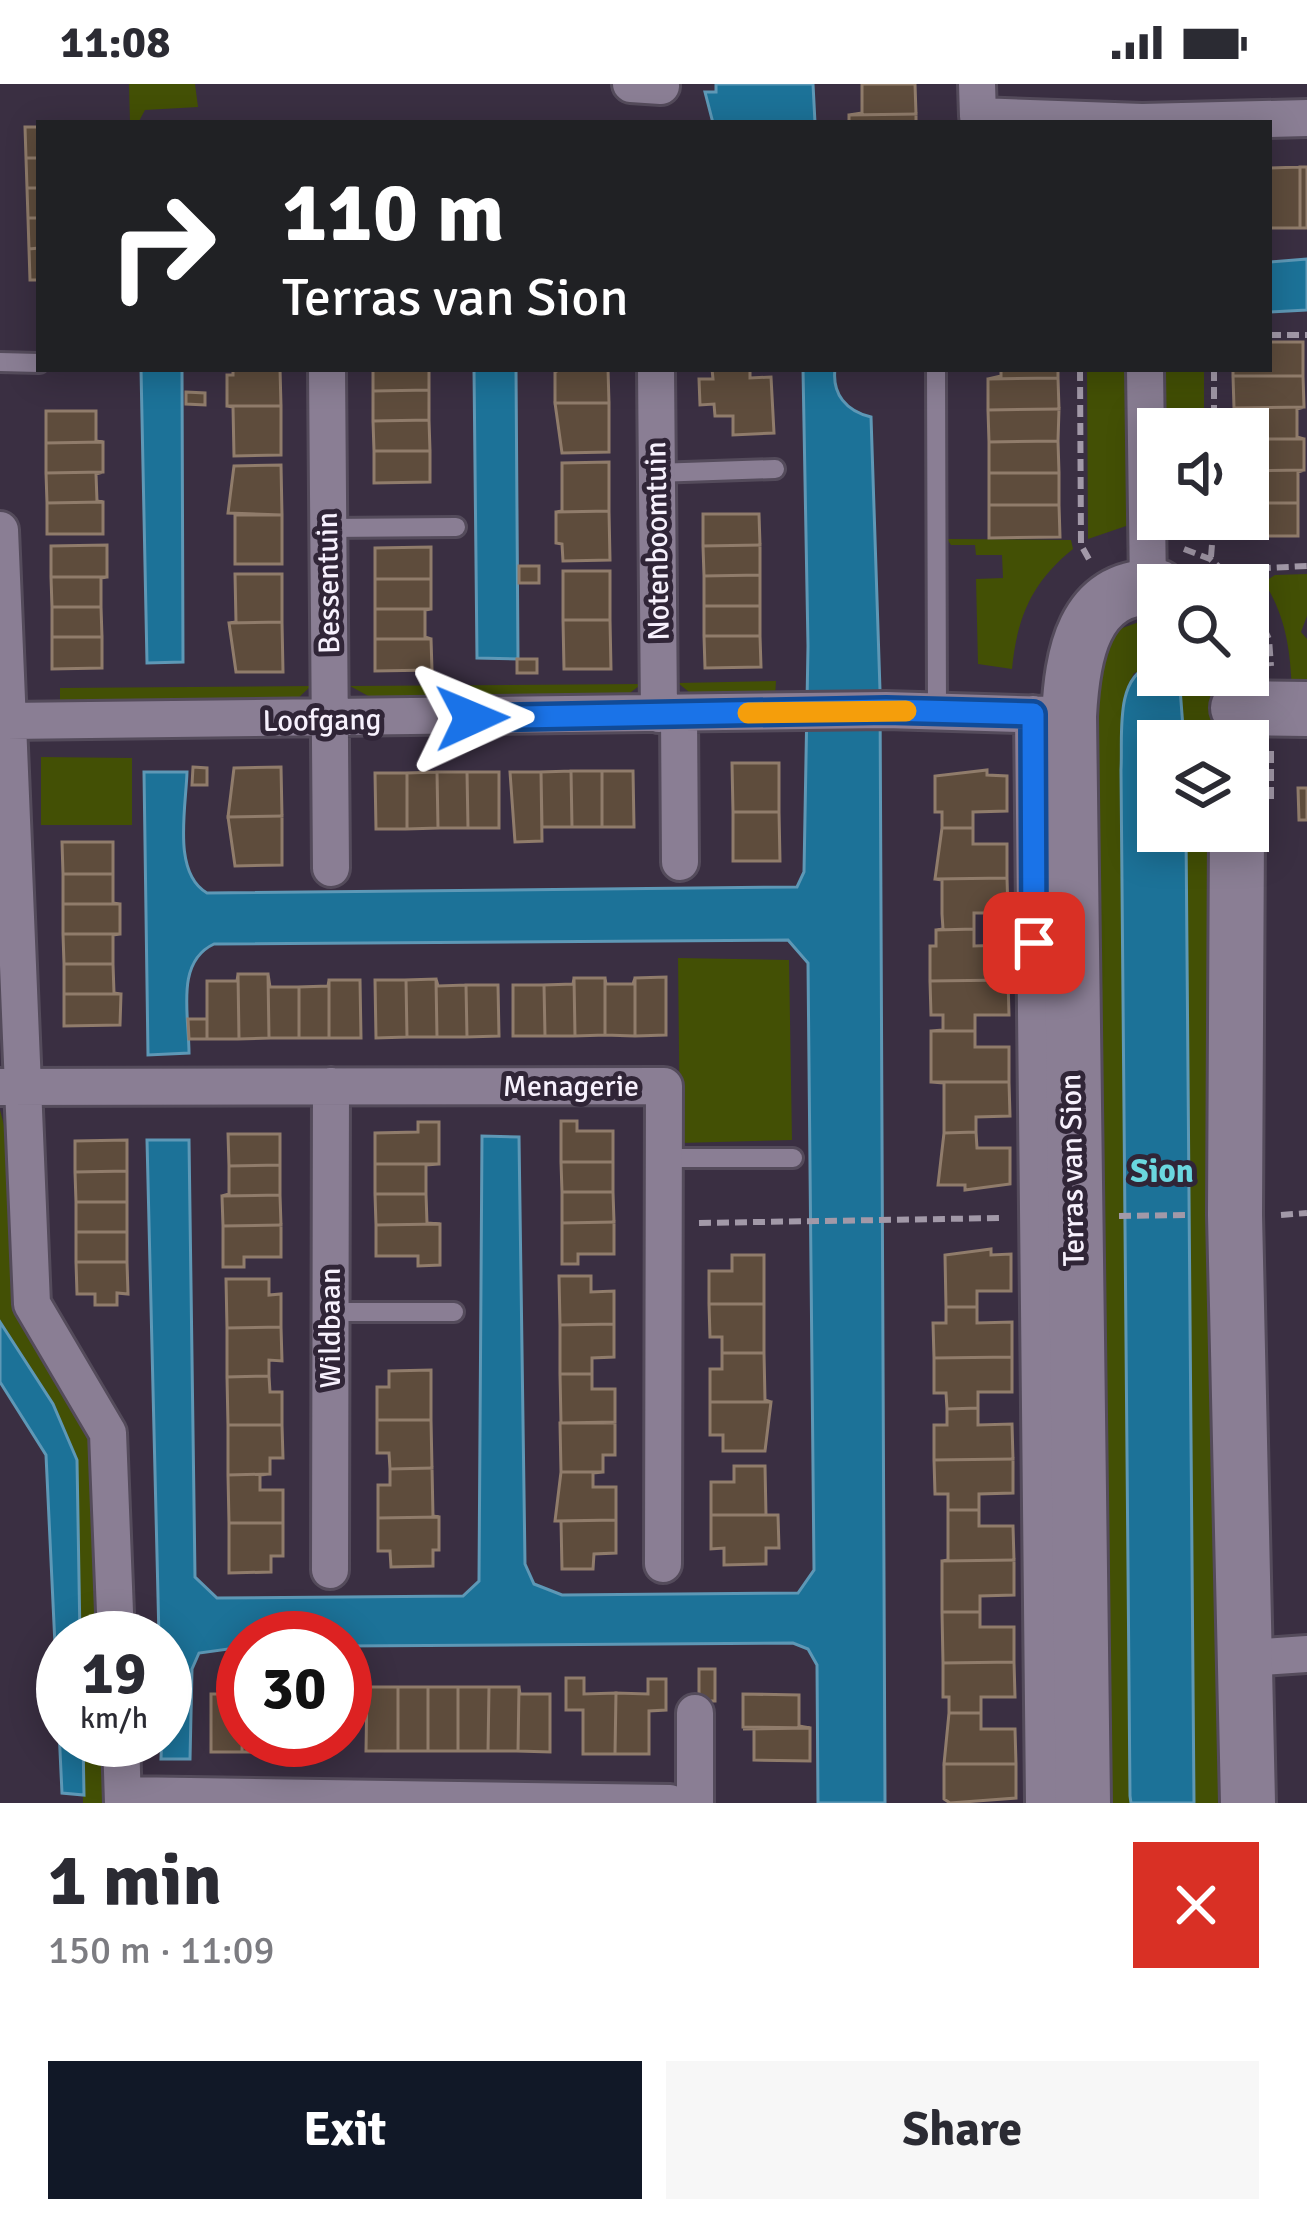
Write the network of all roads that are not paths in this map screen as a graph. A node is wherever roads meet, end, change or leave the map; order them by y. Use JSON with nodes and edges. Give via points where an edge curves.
{"nodes":[{"id":1,"x":632,"y":84,"type":"edge"},
{"id":2,"x":977,"y":84,"type":"edge"},
{"id":3,"x":661,"y":86,"type":"edge"},
{"id":4,"x":1307,"y":118,"type":"edge"},
{"id":5,"x":1087,"y":120,"type":"edge"},
{"id":6,"x":1224,"y":120,"type":"edge"},
{"id":7,"x":0,"y":362,"type":"edge"},
{"id":8,"x":36,"y":363,"type":"edge"},
{"id":9,"x":327,"y":372,"type":"edge"},
{"id":10,"x":656,"y":372,"type":"edge"},
{"id":11,"x":936,"y":372,"type":"edge"},
{"id":12,"x":1145,"y":372,"type":"edge"},
{"id":13,"x":775,"y":470,"type":"dead end"},
{"id":14,"x":655,"y":473,"type":"junction"},
{"id":15,"x":456,"y":527,"type":"dead end"},
{"id":16,"x":327,"y":528,"type":"junction"},
{"id":17,"x":0,"y":530,"type":"edge"},
{"id":18,"x":1152,"y":564,"type":"edge"},
{"id":19,"x":1137,"y":590,"type":"edge"},
{"id":20,"x":1236,"y":708,"type":"edge"},
{"id":21,"x":1307,"y":709,"type":"edge"},
{"id":22,"x":937,"y":711,"type":"junction"},
{"id":23,"x":669,"y":714,"type":"junction"},
{"id":24,"x":1051,"y":715,"type":"junction"},
{"id":25,"x":7,"y":721,"type":"junction"},
{"id":26,"x":331,"y":721,"type":"junction"},
{"id":27,"x":1237,"y":852,"type":"edge"},
{"id":28,"x":680,"y":862,"type":"dead end"},
{"id":29,"x":331,"y":868,"type":"dead end"},
{"id":30,"x":10,"y":1086,"type":"edge"},
{"id":31,"x":331,"y":1086,"type":"junction"},
{"id":32,"x":793,"y":1157,"type":"dead end"},
{"id":33,"x":664,"y":1158,"type":"junction"},
{"id":34,"x":330,"y":1312,"type":"junction"},
{"id":35,"x":454,"y":1312,"type":"dead end"},
{"id":36,"x":663,"y":1564,"type":"dead end"},
{"id":37,"x":329,"y":1570,"type":"dead end"},
{"id":38,"x":115,"y":1611,"type":"edge"},
{"id":39,"x":1307,"y":1654,"type":"edge"},
{"id":40,"x":1247,"y":1658,"type":"junction"},
{"id":41,"x":694,"y":1714,"type":"dead end"},
{"id":42,"x":122,"y":1767,"type":"edge"},
{"id":43,"x":123,"y":1799,"type":"edge"},
{"id":44,"x":670,"y":1803,"type":"edge"},
{"id":45,"x":695,"y":1803,"type":"edge"},
{"id":46,"x":1044,"y":1803,"type":"edge"},
{"id":47,"x":1083,"y":1803,"type":"edge"},
{"id":48,"x":1248,"y":1803,"type":"edge"}],
"edges":[{"from":1,"to":3,"type":"street"},
{"from":2,"to":5,"type":"street","via":[[978,116]]},
{"from":4,"to":6,"type":"street"},
{"from":7,"to":8,"type":"lane"},
{"from":9,"to":16,"type":"street","name":"Bessentuin"},
{"from":10,"to":14,"type":"street","name":"Notenboomtuin"},
{"from":11,"to":22,"type":"lane"},
{"from":12,"to":18,"type":"street"},
{"from":13,"to":14,"type":"lane"},
{"from":14,"to":23,"type":"street","name":"Notenboomtuin"},
{"from":15,"to":16,"type":"lane"},
{"from":16,"to":26,"type":"street","name":"Bessentuin"},
{"from":17,"to":25,"type":"street"},
{"from":19,"to":24,"type":"street","name":"Terras van Sion","via":[[1122,592],[1080,635]]},
{"from":20,"to":21,"type":"street"},
{"from":22,"to":23,"type":"street","name":"Loofgang"},
{"from":22,"to":24,"type":"street","name":"Loofgang"},
{"from":23,"to":26,"type":"street","name":"Loofgang"},
{"from":23,"to":28,"type":"street","name":"Notenboomtuin"},
{"from":24,"to":46,"type":"street","name":"Terras van Sion","via":[[1036,1217]]},
{"from":24,"to":47,"type":"street","name":"Terras van Sion"},
{"from":25,"to":26,"type":"street","name":"Loofgang"},
{"from":25,"to":30,"type":"street"},
{"from":26,"to":29,"type":"street","name":"Bessentuin"},
{"from":27,"to":40,"type":"street","via":[[1235,1215]]},
{"from":30,"to":31,"type":"street","name":"Menagerie"},
{"from":30,"to":38,"type":"street","via":[[32,1304],[108,1432]]},
{"from":31,"to":33,"type":"street","name":"Menagerie","via":[[664,1086]]},
{"from":31,"to":34,"type":"street","name":"Wildbaan"},
{"from":32,"to":33,"type":"lane"},
{"from":33,"to":36,"type":"street","name":"Menagerie"},
{"from":34,"to":35,"type":"lane"},
{"from":34,"to":37,"type":"street","name":"Wildbaan"},
{"from":39,"to":40,"type":"street"},
{"from":40,"to":48,"type":"street"},
{"from":41,"to":45,"type":"street"},
{"from":42,"to":43,"type":"street"},
{"from":43,"to":44,"type":"street"}]}
